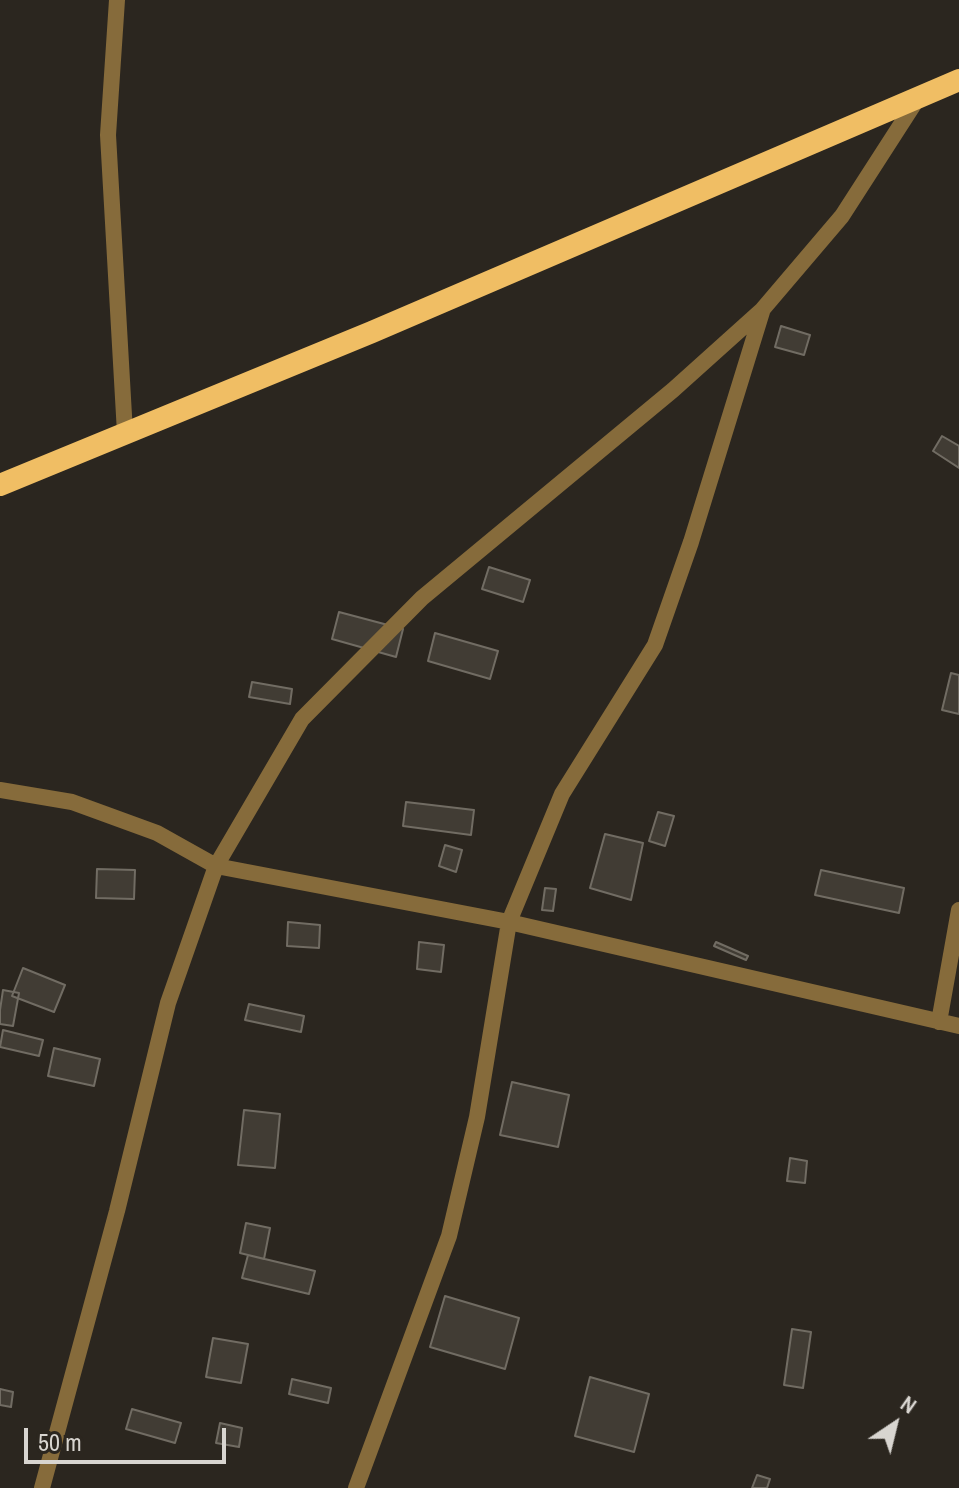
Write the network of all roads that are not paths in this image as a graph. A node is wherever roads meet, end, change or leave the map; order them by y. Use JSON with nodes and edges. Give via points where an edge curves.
{"nodes":[{"id":1,"x":117,"y":0,"type":"edge"},
{"id":2,"x":959,"y":80,"type":"edge"},
{"id":3,"x":918,"y":98,"type":"junction"},
{"id":4,"x":762,"y":310,"type":"junction"},
{"id":5,"x":125,"y":433,"type":"junction"},
{"id":6,"x":0,"y":485,"type":"edge"},
{"id":7,"x":0,"y":790,"type":"edge"},
{"id":8,"x":216,"y":866,"type":"junction"},
{"id":9,"x":959,"y":910,"type":"edge"},
{"id":10,"x":509,"y":922,"type":"junction"},
{"id":11,"x":939,"y":1022,"type":"junction"},
{"id":12,"x":959,"y":1026,"type":"edge"},
{"id":13,"x":42,"y":1488,"type":"edge"},
{"id":14,"x":356,"y":1488,"type":"edge"}],
"edges":[{"from":1,"to":5,"type":"street","via":[[108,135]]},
{"from":2,"to":3,"type":"highway"},
{"from":3,"to":4,"type":"street","via":[[842,216]]},
{"from":3,"to":5,"type":"highway"},
{"from":4,"to":8,"type":"street","via":[[422,598],[302,719]]},
{"from":4,"to":10,"type":"street","via":[[655,645],[562,794]]},
{"from":5,"to":6,"type":"highway"},
{"from":7,"to":8,"type":"street","via":[[72,802],[157,833]]},
{"from":8,"to":10,"type":"street"},
{"from":8,"to":13,"type":"street","via":[[168,1003]]},
{"from":9,"to":11,"type":"street"},
{"from":10,"to":11,"type":"street"},
{"from":10,"to":14,"type":"street","via":[[477,1117],[449,1236]]},
{"from":11,"to":12,"type":"street"}]}
